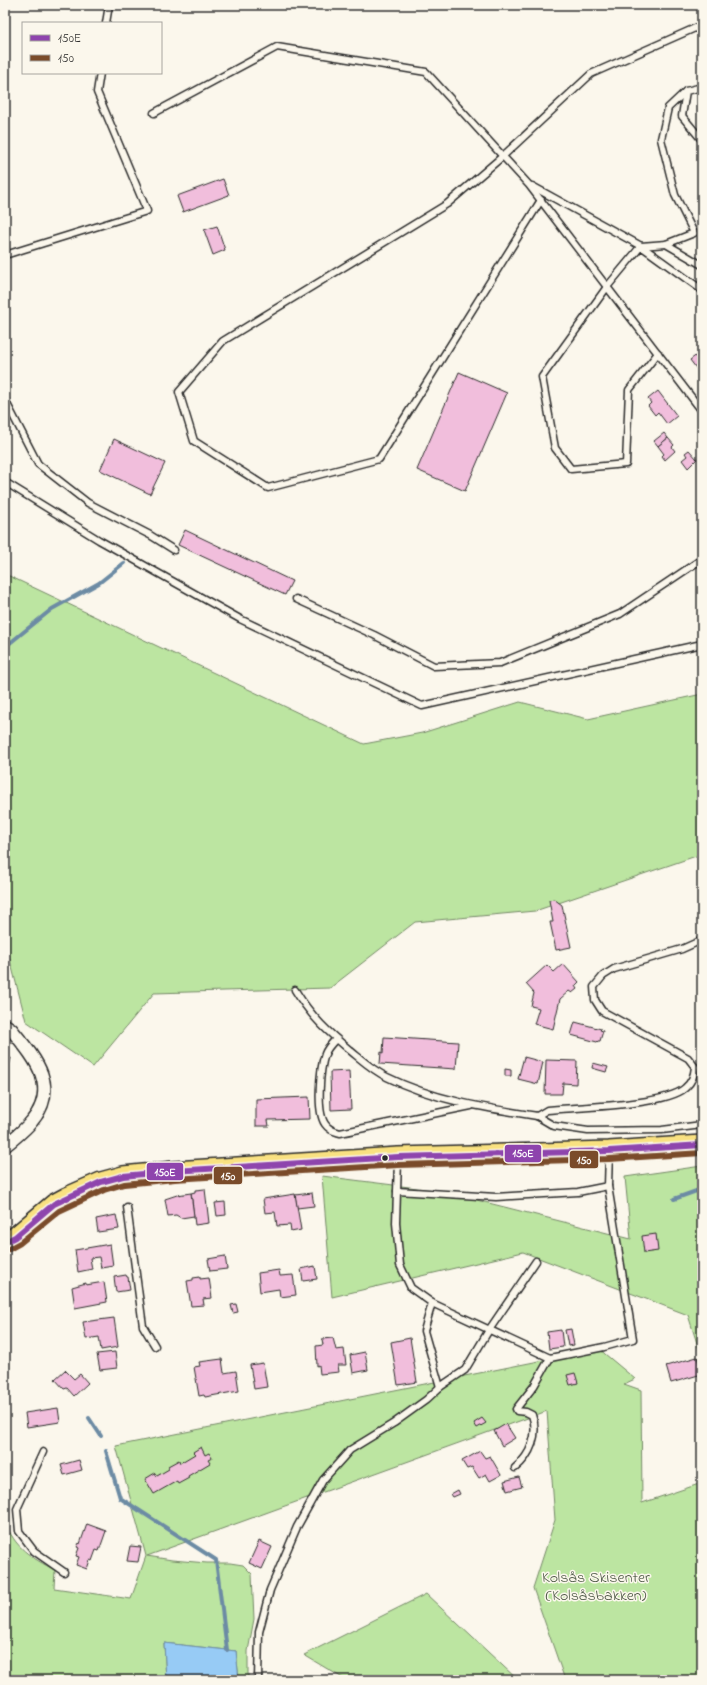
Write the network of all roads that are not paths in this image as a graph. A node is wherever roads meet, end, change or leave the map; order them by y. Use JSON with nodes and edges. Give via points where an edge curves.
{"nodes":[{"id":1,"x":109,"y":5,"type":"edge"},
{"id":2,"x":106,"y":22,"type":"edge"},
{"id":3,"x":702,"y":25,"type":"edge"},
{"id":4,"x":100,"y":74,"type":"edge"},
{"id":5,"x":702,"y":87,"type":"edge"},
{"id":6,"x":686,"y":91,"type":"junction"},
{"id":7,"x":154,"y":113,"type":"dead end"},
{"id":8,"x":702,"y":140,"type":"edge"},
{"id":9,"x":503,"y":156,"type":"junction"},
{"id":10,"x":529,"y":185,"type":"junction"},
{"id":11,"x":541,"y":200,"type":"junction"},
{"id":12,"x":666,"y":244,"type":"junction"},
{"id":13,"x":641,"y":246,"type":"junction"},
{"id":14,"x":5,"y":255,"type":"edge"},
{"id":15,"x":702,"y":265,"type":"edge"},
{"id":16,"x":607,"y":287,"type":"junction"},
{"id":17,"x":702,"y":290,"type":"edge"},
{"id":18,"x":658,"y":353,"type":"junction"},
{"id":19,"x":5,"y":400,"type":"edge"},
{"id":20,"x":702,"y":411,"type":"edge"},
{"id":21,"x":5,"y":482,"type":"edge"},
{"id":22,"x":174,"y":550,"type":"dead end"},
{"id":23,"x":702,"y":559,"type":"edge"},
{"id":24,"x":296,"y":599,"type":"dead end"},
{"id":25,"x":702,"y":644,"type":"edge"},
{"id":26,"x":702,"y":940,"type":"edge"},
{"id":27,"x":295,"y":990,"type":"dead end"},
{"id":28,"x":5,"y":1025,"type":"edge"},
{"id":29,"x":336,"y":1039,"type":"junction"},
{"id":30,"x":473,"y":1105,"type":"junction"},
{"id":31,"x":537,"y":1116,"type":"junction"},
{"id":32,"x":702,"y":1125,"type":"edge"},
{"id":33,"x":702,"y":1145,"type":"edge"},
{"id":34,"x":5,"y":1146,"type":"edge"},
{"id":35,"x":609,"y":1151,"type":"junction"},
{"id":36,"x":398,"y":1158,"type":"junction"},
{"id":37,"x":608,"y":1186,"type":"junction"},
{"id":38,"x":397,"y":1191,"type":"junction"},
{"id":39,"x":127,"y":1207,"type":"dead end"},
{"id":40,"x":8,"y":1243,"type":"edge"},
{"id":41,"x":536,"y":1261,"type":"dead end"},
{"id":42,"x":432,"y":1303,"type":"junction"},
{"id":43,"x":489,"y":1330,"type":"junction"},
{"id":44,"x":155,"y":1346,"type":"dead end"},
{"id":45,"x":550,"y":1358,"type":"junction"},
{"id":46,"x":440,"y":1387,"type":"junction"},
{"id":47,"x":43,"y":1452,"type":"dead end"},
{"id":48,"x":515,"y":1468,"type":"dead end"},
{"id":49,"x":64,"y":1572,"type":"dead end"},
{"id":50,"x":258,"y":1680,"type":"edge"}],
"edges":[{"from":1,"to":2,"type":"lane"},
{"from":3,"to":9,"type":"lane","via":[[591,74]]},
{"from":4,"to":14,"type":"lane","via":[[97,92],[147,211]]},
{"from":5,"to":6,"type":"lane"},
{"from":6,"to":8,"type":"lane","via":[[682,116]]},
{"from":6,"to":12,"type":"lane","via":[[668,108],[661,139],[675,195],[694,233]]},
{"from":7,"to":9,"type":"lane","via":[[277,47],[426,72]]},
{"from":9,"to":10,"type":"lane"},
{"from":9,"to":11,"type":"lane","via":[[447,204],[223,342],[179,392],[194,441],[268,488],[379,459]]},
{"from":10,"to":11,"type":"lane"},
{"from":10,"to":13,"type":"lane"},
{"from":11,"to":16,"type":"lane"},
{"from":12,"to":13,"type":"lane"},
{"from":12,"to":15,"type":"lane"},
{"from":13,"to":16,"type":"lane"},
{"from":13,"to":17,"type":"lane"},
{"from":16,"to":18,"type":"lane"},
{"from":16,"to":18,"type":"lane","via":[[542,377],[555,448],[571,469],[626,464],[629,390]]},
{"from":18,"to":20,"type":"lane"},
{"from":19,"to":22,"type":"lane","via":[[38,464],[88,503]]},
{"from":21,"to":25,"type":"lane","via":[[99,540],[240,619],[422,706]]},
{"from":23,"to":24,"type":"lane","via":[[620,614],[500,663],[434,666]]},
{"from":26,"to":31,"type":"lane","via":[[682,949],[614,969],[603,976],[594,987],[595,1000],[602,1011],[688,1058],[695,1067],[694,1078],[685,1089],[671,1095],[634,1103],[547,1110]]},
{"from":27,"to":29,"type":"lane","via":[[311,1014]]},
{"from":28,"to":34,"type":"street","via":[[37,1062],[44,1079],[44,1091],[41,1106],[32,1120]]},
{"from":29,"to":30,"type":"lane","via":[[367,1065],[385,1076],[426,1092]]},
{"from":29,"to":30,"type":"lane","via":[[325,1052],[321,1070],[320,1112],[324,1124],[330,1130],[340,1133]]},
{"from":30,"to":31,"type":"lane"},
{"from":31,"to":32,"type":"lane","via":[[554,1126],[588,1131],[662,1130]]},
{"from":33,"to":35,"type":"main road"},
{"from":35,"to":36,"type":"main road"},
{"from":35,"to":37,"type":"lane"},
{"from":36,"to":38,"type":"lane"},
{"from":36,"to":40,"type":"main road","via":[[123,1176],[101,1182],[67,1197],[40,1214]]},
{"from":37,"to":38,"type":"lane","via":[[578,1192],[496,1197]]},
{"from":37,"to":45,"type":"lane","via":[[633,1339]]},
{"from":38,"to":42,"type":"lane","via":[[396,1224],[400,1265],[411,1288]]},
{"from":39,"to":44,"type":"lane","via":[[143,1326]]},
{"from":41,"to":43,"type":"lane"},
{"from":42,"to":43,"type":"lane"},
{"from":42,"to":46,"type":"lane","via":[[424,1331]]},
{"from":43,"to":45,"type":"lane"},
{"from":43,"to":46,"type":"lane","via":[[465,1370]]},
{"from":45,"to":48,"type":"lane","via":[[534,1386],[516,1409],[532,1415],[535,1431],[529,1451],[521,1464]]},
{"from":46,"to":50,"type":"lane","via":[[394,1423],[350,1450],[323,1480],[297,1527],[270,1590],[259,1632]]},
{"from":47,"to":49,"type":"lane","via":[[17,1509],[19,1531],[34,1551]]}]}
